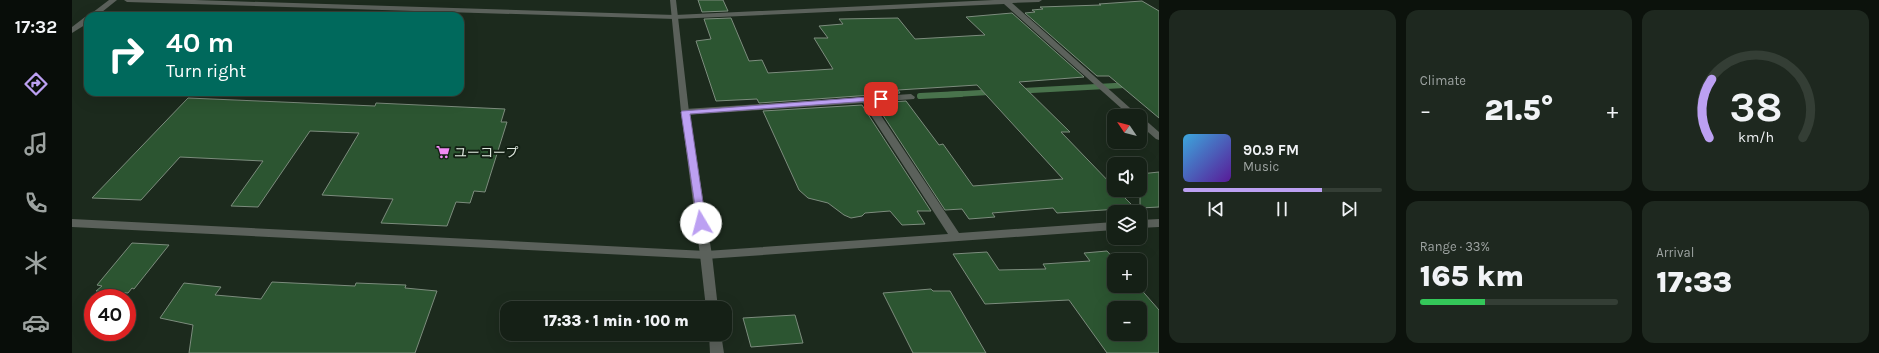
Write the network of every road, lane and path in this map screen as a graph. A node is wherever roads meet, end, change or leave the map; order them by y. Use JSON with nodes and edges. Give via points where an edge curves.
{"nodes":[{"id":1,"x":114,"y":0,"type":"edge"},
{"id":2,"x":127,"y":0,"type":"edge"},
{"id":3,"x":673,"y":0,"type":"edge"},
{"id":4,"x":1039,"y":0,"type":"edge"},
{"id":5,"x":1005,"y":1,"type":"edge"},
{"id":6,"x":98,"y":12,"type":"edge"},
{"id":7,"x":675,"y":17,"type":"junction"},
{"id":8,"x":84,"y":22,"type":"edge"},
{"id":9,"x":72,"y":31,"type":"edge"},
{"id":10,"x":911,"y":97,"type":"dead end"},
{"id":11,"x":866,"y":100,"type":"junction"},
{"id":12,"x":1127,"y":109,"type":"edge"},
{"id":13,"x":685,"y":112,"type":"junction"},
{"id":14,"x":1147,"y":126,"type":"edge"},
{"id":15,"x":1159,"y":137,"type":"edge"},
{"id":16,"x":72,"y":223,"type":"edge"},
{"id":17,"x":1159,"y":223,"type":"edge"},
{"id":18,"x":1147,"y":224,"type":"edge"},
{"id":19,"x":1107,"y":227,"type":"edge"},
{"id":20,"x":957,"y":238,"type":"junction"},
{"id":21,"x":706,"y":255,"type":"junction"},
{"id":22,"x":711,"y":301,"type":"edge"},
{"id":23,"x":716,"y":341,"type":"edge"},
{"id":24,"x":717,"y":353,"type":"edge"}],
"edges":[{"from":1,"to":6,"type":"street"},
{"from":2,"to":7,"type":"street"},
{"from":3,"to":7,"type":"street"},
{"from":4,"to":5,"type":"street"},
{"from":5,"to":7,"type":"street"},
{"from":5,"to":12,"type":"street"},
{"from":7,"to":13,"type":"street"},
{"from":8,"to":9,"type":"street"},
{"from":10,"to":11,"type":"street"},
{"from":11,"to":13,"type":"street"},
{"from":11,"to":20,"type":"street"},
{"from":13,"to":21,"type":"street"},
{"from":14,"to":15,"type":"street"},
{"from":16,"to":21,"type":"street"},
{"from":17,"to":18,"type":"street"},
{"from":19,"to":20,"type":"street"},
{"from":20,"to":21,"type":"street"},
{"from":21,"to":22,"type":"street"},
{"from":23,"to":24,"type":"street"}]}
